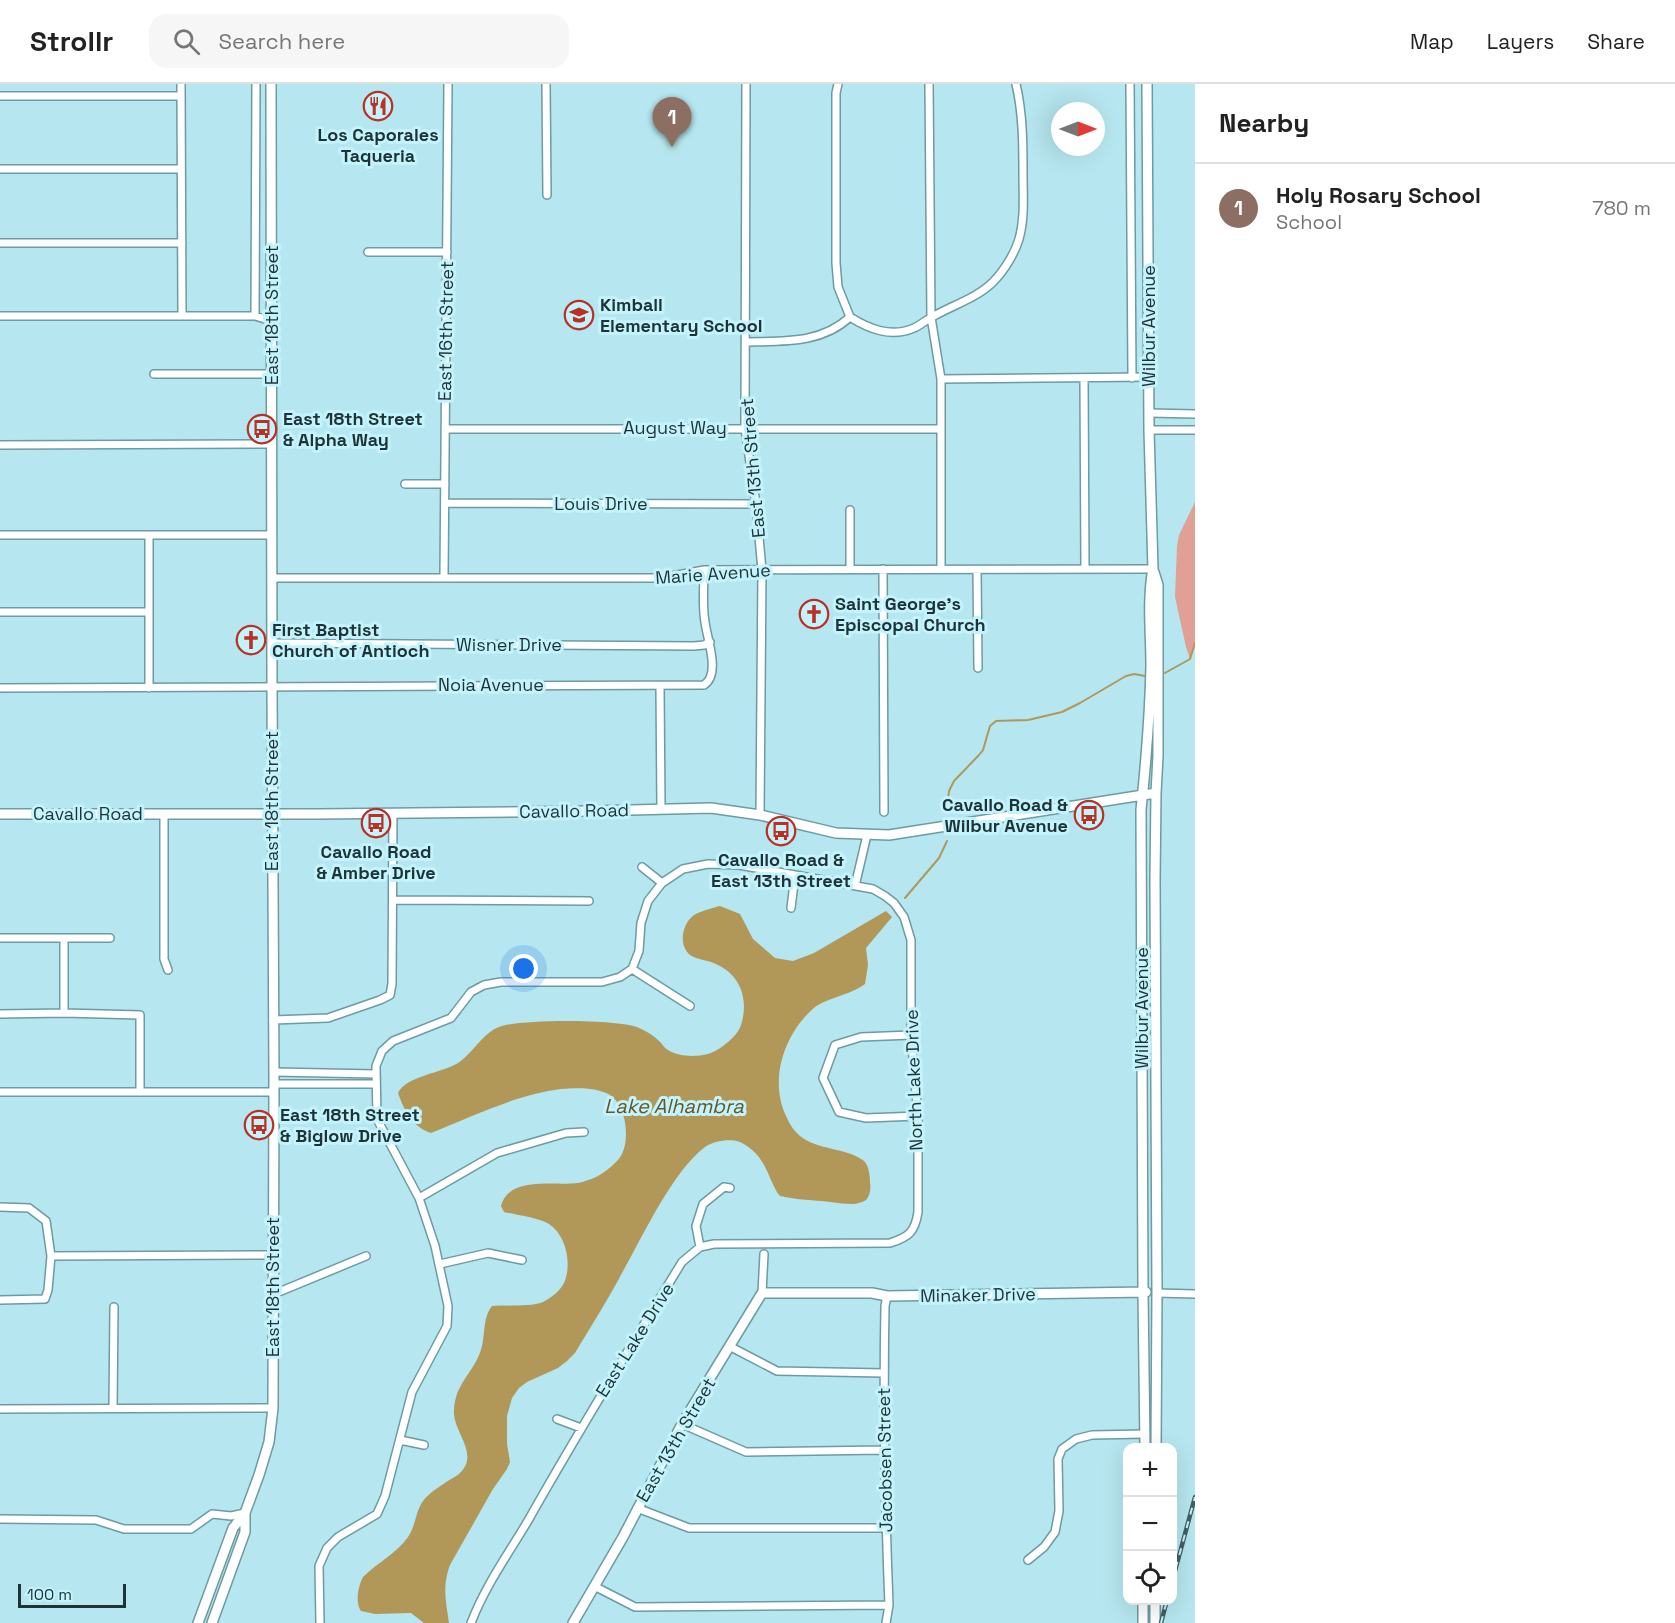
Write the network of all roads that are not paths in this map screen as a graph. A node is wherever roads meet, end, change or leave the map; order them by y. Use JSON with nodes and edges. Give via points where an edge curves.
{"nodes":[{"id":1,"x":181,"y":84,"type":"edge"},
{"id":2,"x":256,"y":84,"type":"edge"},
{"id":3,"x":272,"y":84,"type":"edge"},
{"id":4,"x":448,"y":84,"type":"edge"},
{"id":5,"x":546,"y":84,"type":"edge"},
{"id":6,"x":746,"y":84,"type":"edge"},
{"id":7,"x":838,"y":84,"type":"edge"},
{"id":8,"x":930,"y":84,"type":"edge"},
{"id":9,"x":1016,"y":84,"type":"edge"},
{"id":10,"x":1131,"y":84,"type":"edge"},
{"id":11,"x":1147,"y":84,"type":"edge"},
{"id":12,"x":0,"y":96,"type":"edge"},
{"id":13,"x":182,"y":96,"type":"junction"},
{"id":14,"x":0,"y":169,"type":"edge"},
{"id":15,"x":182,"y":169,"type":"junction"},
{"id":16,"x":547,"y":195,"type":"dead end"},
{"id":17,"x":0,"y":243,"type":"edge"},
{"id":18,"x":182,"y":243,"type":"junction"},
{"id":19,"x":368,"y":252,"type":"dead end"},
{"id":20,"x":447,"y":252,"type":"junction"},
{"id":21,"x":0,"y":315,"type":"edge"},
{"id":22,"x":182,"y":315,"type":"junction"},
{"id":23,"x":255,"y":316,"type":"junction"},
{"id":24,"x":850,"y":317,"type":"junction"},
{"id":25,"x":931,"y":317,"type":"junction"},
{"id":26,"x":272,"y":321,"type":"junction"},
{"id":27,"x":746,"y":342,"type":"junction"},
{"id":28,"x":154,"y":374,"type":"dead end"},
{"id":29,"x":272,"y":374,"type":"junction"},
{"id":30,"x":1149,"y":377,"type":"junction"},
{"id":31,"x":1084,"y":378,"type":"junction"},
{"id":32,"x":1132,"y":378,"type":"junction"},
{"id":33,"x":941,"y":379,"type":"junction"},
{"id":34,"x":1149,"y":413,"type":"junction"},
{"id":35,"x":1195,"y":414,"type":"edge"},
{"id":36,"x":745,"y":428,"type":"junction"},
{"id":37,"x":445,"y":429,"type":"junction"},
{"id":38,"x":940,"y":429,"type":"junction"},
{"id":39,"x":1149,"y":430,"type":"junction"},
{"id":40,"x":1195,"y":430,"type":"edge"},
{"id":41,"x":272,"y":444,"type":"junction"},
{"id":42,"x":0,"y":445,"type":"edge"},
{"id":43,"x":405,"y":484,"type":"dead end"},
{"id":44,"x":445,"y":484,"type":"junction"},
{"id":45,"x":445,"y":503,"type":"junction"},
{"id":46,"x":756,"y":504,"type":"junction"},
{"id":47,"x":850,"y":510,"type":"dead end"},
{"id":48,"x":0,"y":535,"type":"edge"},
{"id":49,"x":149,"y":535,"type":"junction"},
{"id":50,"x":272,"y":535,"type":"junction"},
{"id":51,"x":883,"y":568,"type":"junction"},
{"id":52,"x":850,"y":569,"type":"junction"},
{"id":53,"x":941,"y":569,"type":"junction"},
{"id":54,"x":1085,"y":569,"type":"junction"},
{"id":55,"x":1153,"y":569,"type":"junction"},
{"id":56,"x":704,"y":570,"type":"junction"},
{"id":57,"x":762,"y":570,"type":"junction"},
{"id":58,"x":977,"y":570,"type":"junction"},
{"id":59,"x":272,"y":578,"type":"junction"},
{"id":60,"x":444,"y":578,"type":"junction"},
{"id":61,"x":0,"y":612,"type":"edge"},
{"id":62,"x":149,"y":612,"type":"junction"},
{"id":63,"x":710,"y":642,"type":"junction"},
{"id":64,"x":272,"y":643,"type":"junction"},
{"id":65,"x":978,"y":668,"type":"dead end"},
{"id":66,"x":272,"y":686,"type":"junction"},
{"id":67,"x":660,"y":686,"type":"junction"},
{"id":68,"x":0,"y":688,"type":"edge"},
{"id":69,"x":149,"y":688,"type":"junction"},
{"id":70,"x":1156,"y":793,"type":"junction"},
{"id":71,"x":1142,"y":795,"type":"junction"},
{"id":72,"x":661,"y":808,"type":"junction"},
{"id":73,"x":884,"y":812,"type":"dead end"},
{"id":74,"x":393,"y":813,"type":"junction"},
{"id":75,"x":0,"y":814,"type":"edge"},
{"id":76,"x":164,"y":814,"type":"junction"},
{"id":77,"x":272,"y":814,"type":"junction"},
{"id":78,"x":760,"y":815,"type":"junction"},
{"id":79,"x":867,"y":835,"type":"junction"},
{"id":80,"x":642,"y":867,"type":"dead end"},
{"id":81,"x":795,"y":875,"type":"junction"},
{"id":82,"x":662,"y":883,"type":"junction"},
{"id":83,"x":855,"y":885,"type":"junction"},
{"id":84,"x":393,"y":900,"type":"junction"},
{"id":85,"x":589,"y":901,"type":"dead end"},
{"id":86,"x":791,"y":908,"type":"dead end"},
{"id":87,"x":0,"y":938,"type":"edge"},
{"id":88,"x":110,"y":938,"type":"dead end"},
{"id":89,"x":64,"y":939,"type":"junction"},
{"id":90,"x":632,"y":969,"type":"junction"},
{"id":91,"x":168,"y":970,"type":"dead end"},
{"id":92,"x":690,"y":1006,"type":"dead end"},
{"id":93,"x":64,"y":1013,"type":"junction"},
{"id":94,"x":0,"y":1014,"type":"edge"},
{"id":95,"x":273,"y":1020,"type":"junction"},
{"id":96,"x":911,"y":1035,"type":"junction"},
{"id":97,"x":1143,"y":1053,"type":"junction"},
{"id":98,"x":274,"y":1072,"type":"junction"},
{"id":99,"x":376,"y":1080,"type":"junction"},
{"id":100,"x":274,"y":1088,"type":"junction"},
{"id":101,"x":1156,"y":1088,"type":"junction"},
{"id":102,"x":0,"y":1092,"type":"edge"},
{"id":103,"x":140,"y":1092,"type":"junction"},
{"id":104,"x":918,"y":1116,"type":"junction"},
{"id":105,"x":584,"y":1132,"type":"dead end"},
{"id":106,"x":730,"y":1188,"type":"dead end"},
{"id":107,"x":419,"y":1198,"type":"junction"},
{"id":108,"x":0,"y":1207,"type":"edge"},
{"id":109,"x":700,"y":1247,"type":"junction"},
{"id":110,"x":764,"y":1254,"type":"dead end"},
{"id":111,"x":273,"y":1255,"type":"junction"},
{"id":112,"x":51,"y":1256,"type":"junction"},
{"id":113,"x":366,"y":1257,"type":"dead end"},
{"id":114,"x":522,"y":1260,"type":"dead end"},
{"id":115,"x":440,"y":1264,"type":"junction"},
{"id":116,"x":1143,"y":1292,"type":"junction"},
{"id":117,"x":762,"y":1293,"type":"junction"},
{"id":118,"x":1157,"y":1293,"type":"junction"},
{"id":119,"x":274,"y":1294,"type":"junction"},
{"id":120,"x":1195,"y":1294,"type":"edge"},
{"id":121,"x":887,"y":1296,"type":"junction"},
{"id":122,"x":0,"y":1300,"type":"edge"},
{"id":123,"x":114,"y":1307,"type":"dead end"},
{"id":124,"x":730,"y":1347,"type":"junction"},
{"id":125,"x":884,"y":1373,"type":"junction"},
{"id":126,"x":114,"y":1408,"type":"junction"},
{"id":127,"x":273,"y":1408,"type":"junction"},
{"id":128,"x":0,"y":1409,"type":"edge"},
{"id":129,"x":557,"y":1419,"type":"dead end"},
{"id":130,"x":682,"y":1424,"type":"junction"},
{"id":131,"x":580,"y":1428,"type":"junction"},
{"id":132,"x":1145,"y":1434,"type":"junction"},
{"id":133,"x":1156,"y":1434,"type":"junction"},
{"id":134,"x":400,"y":1440,"type":"junction"},
{"id":135,"x":1145,"y":1443,"type":"edge"},
{"id":136,"x":1156,"y":1443,"type":"edge"},
{"id":137,"x":424,"y":1445,"type":"dead end"},
{"id":138,"x":884,"y":1450,"type":"junction"},
{"id":139,"x":637,"y":1508,"type":"junction"},
{"id":140,"x":245,"y":1513,"type":"junction"},
{"id":141,"x":0,"y":1520,"type":"edge"},
{"id":142,"x":886,"y":1528,"type":"junction"},
{"id":143,"x":1028,"y":1560,"type":"dead end"},
{"id":144,"x":594,"y":1586,"type":"junction"},
{"id":145,"x":889,"y":1605,"type":"junction"},
{"id":146,"x":1143,"y":1605,"type":"edge"},
{"id":147,"x":1155,"y":1605,"type":"edge"},
{"id":148,"x":198,"y":1623,"type":"edge"},
{"id":149,"x":212,"y":1623,"type":"edge"},
{"id":150,"x":320,"y":1623,"type":"edge"},
{"id":151,"x":471,"y":1623,"type":"edge"},
{"id":152,"x":573,"y":1623,"type":"edge"},
{"id":153,"x":886,"y":1623,"type":"edge"},
{"id":154,"x":1143,"y":1623,"type":"edge"},
{"id":155,"x":1155,"y":1623,"type":"edge"}],
"edges":[{"from":1,"to":13,"type":"street"},
{"from":2,"to":23,"type":"street"},
{"from":3,"to":26,"type":"main road","name":"East 18th Street"},
{"from":4,"to":20,"type":"street","name":"East 16th Street"},
{"from":5,"to":16,"type":"street"},
{"from":6,"to":27,"type":"street","name":"East 13th Street"},
{"from":7,"to":24,"type":"street","via":[[836,263],[838,287]]},
{"from":8,"to":25,"type":"street"},
{"from":9,"to":25,"type":"street","via":[[1023,135],[1024,215],[1019,241],[993,282]]},
{"from":10,"to":32,"type":"street"},
{"from":11,"to":30,"type":"main road","name":"Wilbur Avenue"},
{"from":12,"to":13,"type":"street"},
{"from":13,"to":15,"type":"street"},
{"from":14,"to":15,"type":"street"},
{"from":15,"to":18,"type":"street"},
{"from":17,"to":18,"type":"street"},
{"from":18,"to":22,"type":"street"},
{"from":19,"to":20,"type":"street"},
{"from":20,"to":37,"type":"street","name":"East 16th Street"},
{"from":21,"to":22,"type":"street"},
{"from":22,"to":23,"type":"street"},
{"from":23,"to":26,"type":"street"},
{"from":24,"to":25,"type":"street","via":[[881,332],[895,333],[914,328]]},
{"from":24,"to":27,"type":"street","via":[[842,325],[811,338]]},
{"from":25,"to":33,"type":"street"},
{"from":26,"to":29,"type":"main road","name":"East 18th Street"},
{"from":27,"to":36,"type":"street","name":"East 13th Street"},
{"from":28,"to":29,"type":"street"},
{"from":29,"to":41,"type":"main road","name":"East 18th Street"},
{"from":30,"to":32,"type":"street"},
{"from":30,"to":34,"type":"main road","name":"Wilbur Avenue"},
{"from":31,"to":32,"type":"street"},
{"from":31,"to":33,"type":"street"},
{"from":31,"to":54,"type":"street"},
{"from":33,"to":38,"type":"street"},
{"from":34,"to":35,"type":"street"},
{"from":34,"to":39,"type":"main road","name":"Wilbur Avenue"},
{"from":36,"to":37,"type":"street","name":"August Way"},
{"from":36,"to":38,"type":"street","name":"August Way"},
{"from":36,"to":46,"type":"street","name":"East 13th Street"},
{"from":37,"to":44,"type":"street","name":"East 16th Street"},
{"from":38,"to":53,"type":"street"},
{"from":39,"to":40,"type":"street"},
{"from":39,"to":55,"type":"main road","name":"Wilbur Avenue"},
{"from":41,"to":42,"type":"street"},
{"from":41,"to":50,"type":"main road","name":"East 18th Street"},
{"from":43,"to":44,"type":"street"},
{"from":44,"to":45,"type":"street","name":"East 16th Street"},
{"from":45,"to":46,"type":"street","name":"Louis Drive"},
{"from":45,"to":60,"type":"street","name":"East 16th Street"},
{"from":46,"to":57,"type":"street","name":"East 13th Street"},
{"from":47,"to":52,"type":"street"},
{"from":48,"to":49,"type":"street"},
{"from":49,"to":50,"type":"street"},
{"from":49,"to":62,"type":"street"},
{"from":50,"to":59,"type":"main road","name":"East 18th Street"},
{"from":51,"to":52,"type":"street","name":"Marie Avenue"},
{"from":51,"to":53,"type":"street","name":"Marie Avenue"},
{"from":51,"to":73,"type":"street"},
{"from":52,"to":57,"type":"street","name":"Marie Avenue"},
{"from":53,"to":58,"type":"street","name":"Marie Avenue"},
{"from":54,"to":55,"type":"street","name":"Marie Avenue"},
{"from":54,"to":58,"type":"street","name":"Marie Avenue"},
{"from":55,"to":70,"type":"main road","name":"Wilbur Avenue","via":[[1158,585]]},
{"from":55,"to":71,"type":"main road","name":"Wilbur Avenue","via":[[1148,742]]},
{"from":56,"to":57,"type":"street","name":"Marie Avenue"},
{"from":56,"to":60,"type":"street","name":"Marie Avenue","via":[[662,578]]},
{"from":56,"to":63,"type":"street","via":[[705,622]]},
{"from":57,"to":78,"type":"street","name":"East 13th Street"},
{"from":58,"to":65,"type":"street"},
{"from":59,"to":60,"type":"street","name":"Marie Avenue"},
{"from":59,"to":64,"type":"main road","name":"East 18th Street"},
{"from":61,"to":62,"type":"street"},
{"from":62,"to":69,"type":"street"},
{"from":63,"to":64,"type":"street","name":"Wisner Drive","via":[[694,646]]},
{"from":63,"to":67,"type":"street","name":"Noia Avenue","via":[[709,681],[704,685]]},
{"from":64,"to":66,"type":"main road","name":"East 18th Street"},
{"from":66,"to":67,"type":"street","name":"Noia Avenue"},
{"from":66,"to":69,"type":"street","name":"Noia Avenue"},
{"from":66,"to":77,"type":"main road","name":"East 18th Street"},
{"from":67,"to":72,"type":"street"},
{"from":68,"to":69,"type":"street","name":"Noia Avenue"},
{"from":70,"to":71,"type":"main road","name":"Cavallo Road"},
{"from":70,"to":101,"type":"main road","name":"Wilbur Avenue"},
{"from":71,"to":79,"type":"main road","name":"Cavallo Road","via":[[889,835]]},
{"from":71,"to":97,"type":"main road","name":"Wilbur Avenue"},
{"from":72,"to":74,"type":"main road","name":"Cavallo Road"},
{"from":72,"to":78,"type":"main road","name":"Cavallo Road","via":[[711,808]]},
{"from":74,"to":77,"type":"main road","name":"Cavallo Road"},
{"from":74,"to":84,"type":"street"},
{"from":75,"to":76,"type":"main road","name":"Cavallo Road"},
{"from":76,"to":77,"type":"main road","name":"Cavallo Road"},
{"from":76,"to":91,"type":"street","via":[[164,959]]},
{"from":77,"to":95,"type":"main road","name":"East 18th Street"},
{"from":78,"to":79,"type":"main road","name":"Cavallo Road","via":[[836,833]]},
{"from":79,"to":83,"type":"street"},
{"from":80,"to":82,"type":"street"},
{"from":81,"to":82,"type":"street","via":[[708,864],[683,869]]},
{"from":81,"to":83,"type":"street"},
{"from":81,"to":86,"type":"street"},
{"from":82,"to":90,"type":"street","via":[[648,901]]},
{"from":83,"to":96,"type":"street","name":"North Lake Drive","via":[[885,896],[908,925]]},
{"from":84,"to":85,"type":"street"},
{"from":84,"to":95,"type":"street","via":[[390,995],[328,1018]]},
{"from":87,"to":89,"type":"street"},
{"from":88,"to":89,"type":"street"},
{"from":89,"to":93,"type":"street"},
{"from":90,"to":92,"type":"street"},
{"from":90,"to":99,"type":"street","via":[[602,982],[484,985],[471,992],[451,1018],[393,1041],[382,1051]]},
{"from":93,"to":94,"type":"street"},
{"from":93,"to":103,"type":"street","via":[[140,1015]]},
{"from":95,"to":98,"type":"main road","name":"East 18th Street"},
{"from":96,"to":104,"type":"street","name":"North Lake Drive"},
{"from":96,"to":104,"type":"street","via":[[861,1037],[835,1045],[823,1078],[839,1112],[866,1118]]},
{"from":97,"to":101,"type":"main road","via":[[1149,1084]]},
{"from":97,"to":116,"type":"main road","name":"Wilbur Avenue"},
{"from":98,"to":99,"type":"street"},
{"from":98,"to":100,"type":"main road","name":"East 18th Street"},
{"from":99,"to":100,"type":"street"},
{"from":99,"to":107,"type":"street","via":[[377,1119]]},
{"from":100,"to":103,"type":"street"},
{"from":100,"to":111,"type":"main road","name":"East 18th Street"},
{"from":101,"to":118,"type":"main road","name":"Wilbur Avenue"},
{"from":102,"to":103,"type":"street"},
{"from":104,"to":109,"type":"street","name":"North Lake Drive","via":[[918,1212],[916,1225],[902,1239],[890,1243]]},
{"from":105,"to":107,"type":"street","via":[[566,1132],[497,1153]]},
{"from":106,"to":109,"type":"street","via":[[724,1187],[703,1204],[696,1226]]},
{"from":107,"to":115,"type":"street"},
{"from":108,"to":112,"type":"street","via":[[29,1208],[46,1221]]},
{"from":109,"to":131,"type":"street","name":"East Lake Drive","via":[[682,1262]]},
{"from":110,"to":117,"type":"street","name":"East 13th Street"},
{"from":111,"to":112,"type":"street"},
{"from":111,"to":119,"type":"main road","name":"East 18th Street"},
{"from":112,"to":122,"type":"street","via":[[45,1299]]},
{"from":113,"to":119,"type":"street"},
{"from":114,"to":115,"type":"street","via":[[488,1253]]},
{"from":115,"to":134,"type":"street","via":[[448,1306],[447,1326],[412,1392]]},
{"from":116,"to":118,"type":"main road","name":"Minaker Drive"},
{"from":116,"to":121,"type":"main road","name":"Minaker Drive"},
{"from":116,"to":132,"type":"main road","name":"Wilbur Avenue"},
{"from":117,"to":121,"type":"main road","name":"Minaker Drive"},
{"from":117,"to":124,"type":"main road","name":"East 13th Street"},
{"from":118,"to":120,"type":"street","name":"Minaker Drive"},
{"from":118,"to":133,"type":"main road","name":"Wilbur Avenue"},
{"from":119,"to":127,"type":"main road","name":"East 18th Street"},
{"from":121,"to":125,"type":"street","name":"Jacobsen Street"},
{"from":123,"to":126,"type":"street"},
{"from":124,"to":125,"type":"street","via":[[777,1371]]},
{"from":124,"to":130,"type":"main road","name":"East 13th Street"},
{"from":125,"to":138,"type":"street","name":"Jacobsen Street"},
{"from":126,"to":127,"type":"street"},
{"from":126,"to":128,"type":"street"},
{"from":127,"to":140,"type":"main road","name":"East 18th Street","via":[[269,1442]]},
{"from":129,"to":131,"type":"street"},
{"from":130,"to":138,"type":"street","via":[[746,1452]]},
{"from":130,"to":139,"type":"main road","name":"East 13th Street"},
{"from":131,"to":151,"type":"street","name":"East Lake Drive"},
{"from":132,"to":133,"type":"main road"},
{"from":132,"to":135,"type":"main road","name":"Wilbur Avenue"},
{"from":132,"to":143,"type":"street","via":[[1092,1435],[1076,1439],[1062,1449],[1058,1460],[1059,1511],[1055,1532]]},
{"from":133,"to":136,"type":"main road","name":"Wilbur Avenue"},
{"from":134,"to":137,"type":"street"},
{"from":134,"to":150,"type":"street","via":[[377,1514],[338,1537],[327,1548],[319,1566]]},
{"from":138,"to":142,"type":"street","name":"Jacobsen Street"},
{"from":139,"to":142,"type":"street","via":[[689,1528]]},
{"from":139,"to":144,"type":"main road","name":"East 13th Street"},
{"from":140,"to":141,"type":"street","via":[[212,1514],[191,1529],[123,1529],[96,1520]]},
{"from":140,"to":148,"type":"main road","name":"East 18th Street","via":[[233,1528]]},
{"from":140,"to":149,"type":"main road","name":"East 18th Street","via":[[245,1532]]},
{"from":142,"to":145,"type":"street","name":"Jacobsen Street"},
{"from":144,"to":145,"type":"street","via":[[634,1607]]},
{"from":144,"to":152,"type":"main road","name":"East 13th Street"},
{"from":145,"to":153,"type":"street","name":"Jacobsen Street"},
{"from":146,"to":154,"type":"main road"},
{"from":147,"to":155,"type":"main road"}]}
